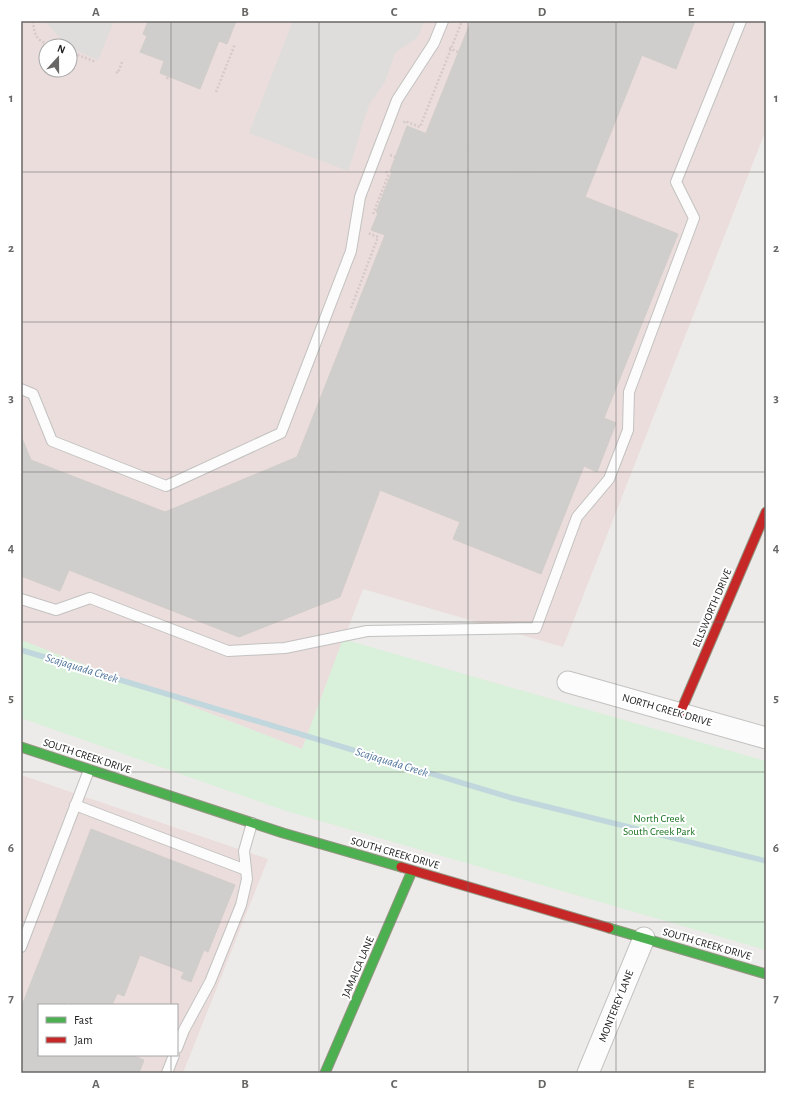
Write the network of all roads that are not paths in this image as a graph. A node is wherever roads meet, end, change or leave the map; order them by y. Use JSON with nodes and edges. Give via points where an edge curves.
{"nodes":[{"id":1,"x":443,"y":21,"type":"edge"},
{"id":2,"x":741,"y":21,"type":"edge"},
{"id":3,"x":21,"y":389,"type":"edge"},
{"id":4,"x":766,"y":512,"type":"edge"},
{"id":5,"x":21,"y":599,"type":"edge"},
{"id":6,"x":568,"y":682,"type":"dead end"},
{"id":7,"x":680,"y":713,"type":"junction"},
{"id":8,"x":766,"y":738,"type":"edge"},
{"id":9,"x":21,"y":747,"type":"edge"},
{"id":10,"x":89,"y":770,"type":"junction"},
{"id":11,"x":75,"y":805,"type":"junction"},
{"id":12,"x":252,"y":823,"type":"junction"},
{"id":13,"x":246,"y":870,"type":"junction"},
{"id":14,"x":412,"y":871,"type":"junction"},
{"id":15,"x":644,"y":938,"type":"junction"},
{"id":16,"x":21,"y":946,"type":"edge"},
{"id":17,"x":766,"y":974,"type":"edge"},
{"id":18,"x":178,"y":1045,"type":"edge"},
{"id":19,"x":174,"y":1056,"type":"edge"},
{"id":20,"x":167,"y":1073,"type":"edge"},
{"id":21,"x":325,"y":1073,"type":"edge"},
{"id":22,"x":588,"y":1073,"type":"edge"}],
"edges":[{"from":1,"to":3,"type":"lane","via":[[434,42],[394,107],[360,197],[351,251],[281,433],[166,486],[52,441],[33,394]]},
{"from":2,"to":5,"type":"lane","via":[[676,182],[694,218],[630,392],[628,430],[609,479],[577,517],[536,628],[368,631],[285,648],[228,652],[90,598],[56,610]]},
{"from":4,"to":7,"type":"street","name":"ELLSWORTH DRIVE"},
{"from":6,"to":7,"type":"street","name":"NORTH CREEK DRIVE"},
{"from":7,"to":8,"type":"street","name":"NORTH CREEK DRIVE"},
{"from":9,"to":10,"type":"street","name":"SOUTH CREEK DRIVE"},
{"from":10,"to":11,"type":"lane"},
{"from":10,"to":12,"type":"street","name":"SOUTH CREEK DRIVE"},
{"from":11,"to":13,"type":"lane"},
{"from":11,"to":16,"type":"lane"},
{"from":12,"to":13,"type":"lane","via":[[244,851]]},
{"from":12,"to":14,"type":"street","name":"SOUTH CREEK DRIVE"},
{"from":13,"to":18,"type":"lane","via":[[247,879],[241,905],[210,982]]},
{"from":14,"to":15,"type":"street","name":"SOUTH CREEK DRIVE"},
{"from":14,"to":21,"type":"street","name":"JAMAICA LANE"},
{"from":15,"to":17,"type":"street","name":"SOUTH CREEK DRIVE"},
{"from":15,"to":22,"type":"street","name":"MONTEREY LANE"},
{"from":19,"to":20,"type":"lane"}]}
